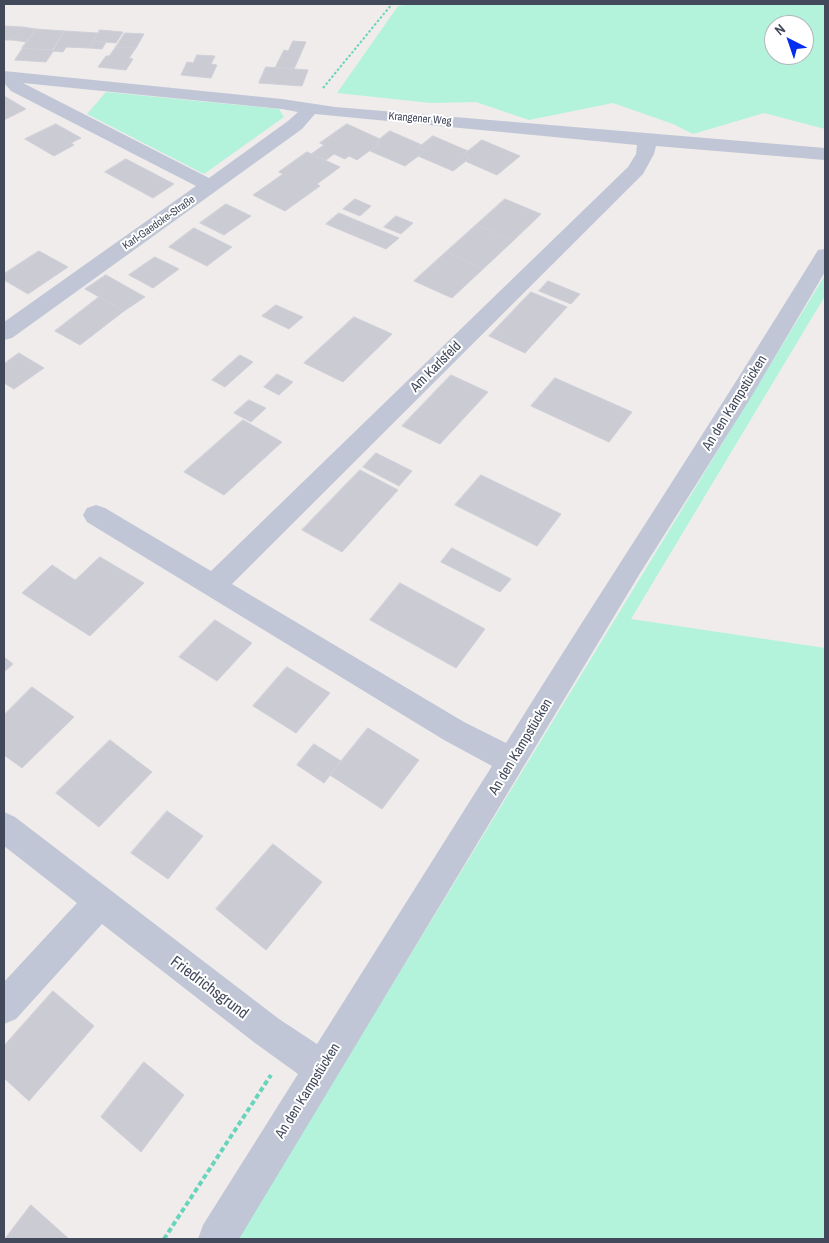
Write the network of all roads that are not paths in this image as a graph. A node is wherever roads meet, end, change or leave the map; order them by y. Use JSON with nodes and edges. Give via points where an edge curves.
{"nodes":[{"id":1,"x":10,"y":76,"type":"edge"},
{"id":2,"x":309,"y":108,"type":"junction"},
{"id":3,"x":647,"y":140,"type":"junction"},
{"id":4,"x":825,"y":154,"type":"edge"},
{"id":5,"x":210,"y":186,"type":"junction"},
{"id":6,"x":825,"y":255,"type":"edge"},
{"id":7,"x":4,"y":333,"type":"edge"},
{"id":8,"x":96,"y":515,"type":"dead end"},
{"id":9,"x":213,"y":586,"type":"junction"},
{"id":10,"x":512,"y":761,"type":"junction"},
{"id":11,"x":4,"y":828,"type":"edge"},
{"id":12,"x":99,"y":903,"type":"junction"},
{"id":13,"x":4,"y":1007,"type":"edge"},
{"id":14,"x":322,"y":1069,"type":"junction"},
{"id":15,"x":217,"y":1239,"type":"edge"}],
"edges":[{"from":1,"to":2,"type":"street","name":"Krangener Weg"},
{"from":1,"to":5,"type":"street","name":"Krangener Weg","via":[[17,87]]},
{"from":2,"to":3,"type":"street","name":"Krangener Weg"},
{"from":2,"to":5,"type":"street","name":"Karl-Gaedcke-Straße","via":[[295,125]]},
{"from":3,"to":4,"type":"street","name":"Krangener Weg"},
{"from":3,"to":9,"type":"street","name":"Am Karlsfeld","via":[[645,154],[636,170]]},
{"from":5,"to":7,"type":"street","name":"Karl-Gaedcke-Straße"},
{"from":6,"to":10,"type":"street","name":"An den Kampstücken"},
{"from":8,"to":9,"type":"street"},
{"from":9,"to":10,"type":"street","via":[[454,731]]},
{"from":10,"to":14,"type":"street","name":"An den Kampstücken"},
{"from":11,"to":12,"type":"street","name":"Friedrichsgrund"},
{"from":12,"to":13,"type":"street"},
{"from":12,"to":14,"type":"street","name":"Friedrichsgrund"},
{"from":14,"to":15,"type":"street","name":"An den Kampstücken"}]}
